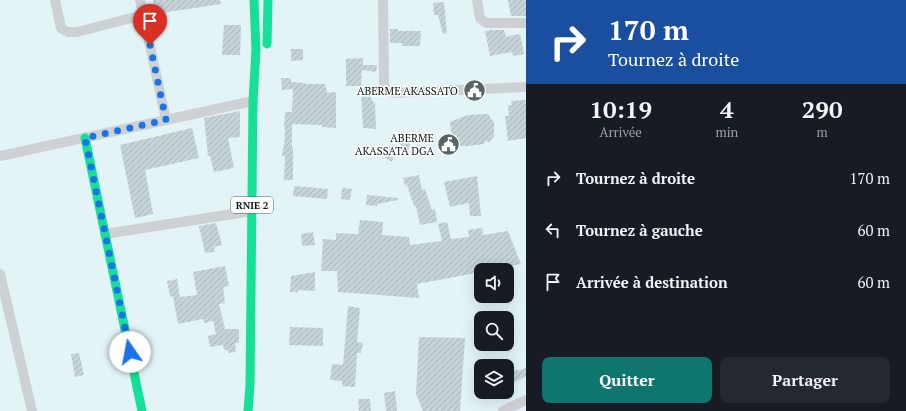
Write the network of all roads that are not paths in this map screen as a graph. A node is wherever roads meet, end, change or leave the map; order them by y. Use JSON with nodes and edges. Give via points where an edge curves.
{"nodes":[{"id":1,"x":55,"y":0,"type":"edge"},
{"id":2,"x":140,"y":0,"type":"edge"},
{"id":3,"x":254,"y":0,"type":"edge"},
{"id":4,"x":268,"y":0,"type":"edge"},
{"id":5,"x":383,"y":0,"type":"edge"},
{"id":6,"x":477,"y":0,"type":"edge"},
{"id":7,"x":143,"y":15,"type":"junction"},
{"id":8,"x":526,"y":23,"type":"edge"},
{"id":9,"x":267,"y":50,"type":"dead end"},
{"id":10,"x":526,"y":87,"type":"edge"},
{"id":11,"x":253,"y":101,"type":"junction"},
{"id":12,"x":166,"y":120,"type":"junction"},
{"id":13,"x":85,"y":138,"type":"junction"},
{"id":14,"x":0,"y":156,"type":"edge"},
{"id":15,"x":252,"y":211,"type":"junction"},
{"id":16,"x":105,"y":234,"type":"junction"},
{"id":17,"x":0,"y":274,"type":"edge"},
{"id":18,"x":526,"y":400,"type":"edge"},
{"id":19,"x":508,"y":410,"type":"edge"},
{"id":20,"x":32,"y":411,"type":"edge"},
{"id":21,"x":142,"y":411,"type":"edge"},
{"id":22,"x":248,"y":411,"type":"edge"}],
"edges":[{"from":1,"to":7,"type":"street","via":[[61,28],[68,32]]},
{"from":2,"to":7,"type":"street"},
{"from":3,"to":11,"type":"main road","name":"RNIE 2","number":"RNIE 2","via":[[256,50]]},
{"from":4,"to":9,"type":"main road"},
{"from":5,"to":10,"type":"street","via":[[386,91],[393,93]]},
{"from":6,"to":8,"type":"street","via":[[480,18],[486,23]]},
{"from":7,"to":12,"type":"street"},
{"from":11,"to":12,"type":"street"},
{"from":11,"to":15,"type":"main road","name":"RNIE 2","number":"RNIE 2"},
{"from":12,"to":13,"type":"street"},
{"from":13,"to":14,"type":"street"},
{"from":13,"to":16,"type":"main road"},
{"from":15,"to":16,"type":"street"},
{"from":15,"to":22,"type":"main road","name":"RNIE 2","number":"RNIE 2"},
{"from":16,"to":21,"type":"main road"},
{"from":17,"to":20,"type":"street"},
{"from":18,"to":19,"type":"street"}]}
